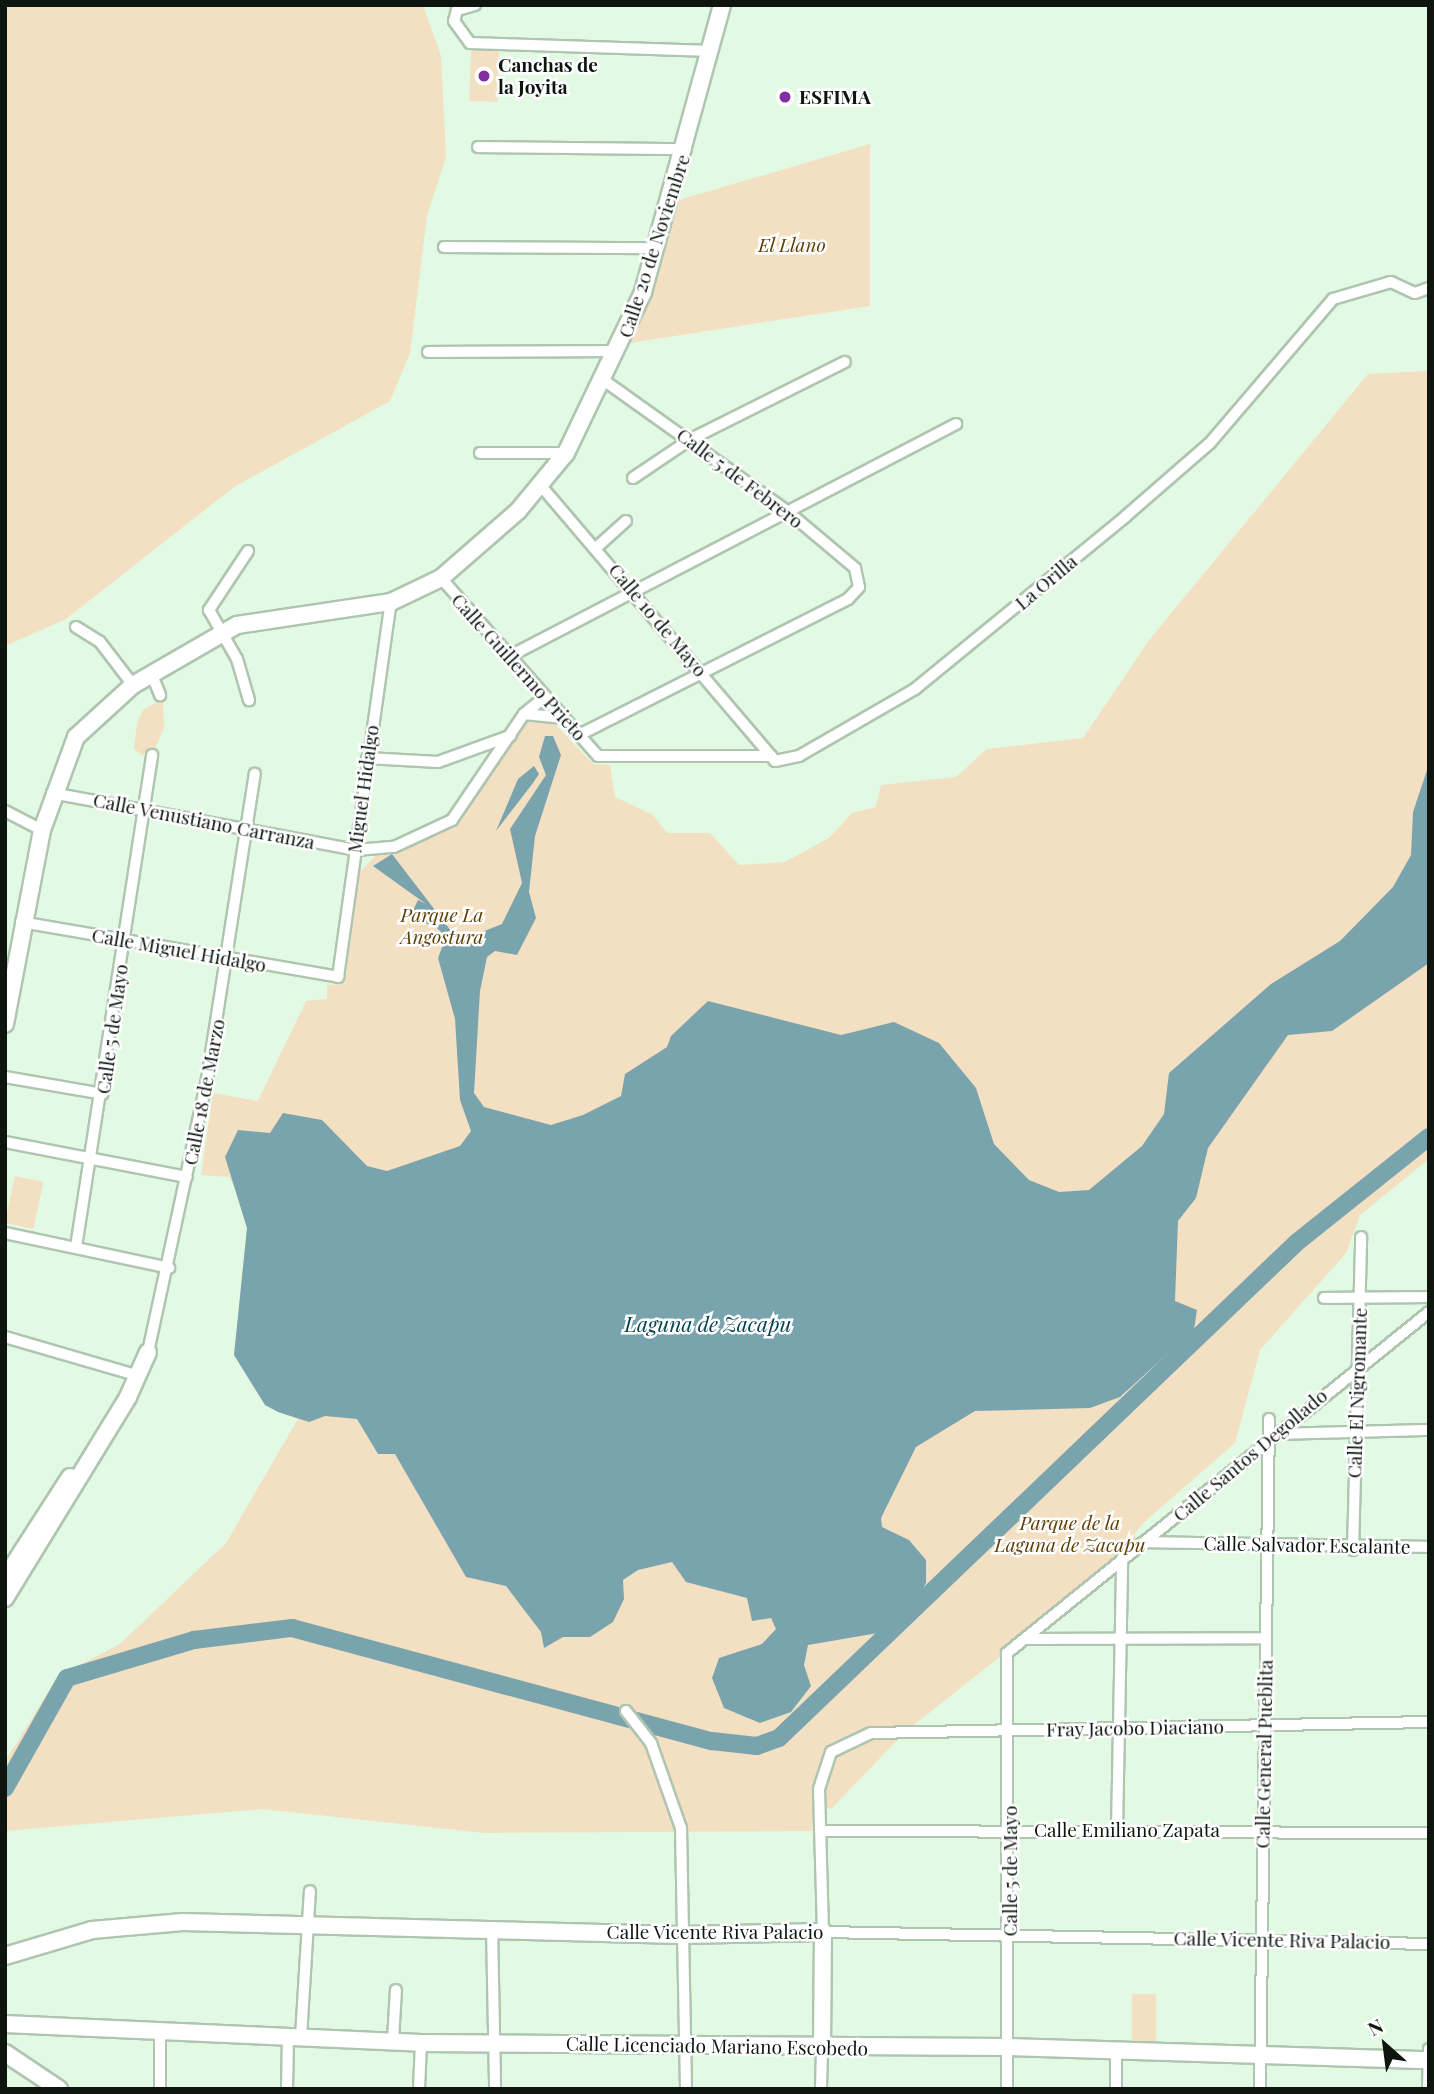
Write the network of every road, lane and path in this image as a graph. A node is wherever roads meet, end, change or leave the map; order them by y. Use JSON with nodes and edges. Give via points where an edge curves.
{"nodes":[{"id":1,"x":475,"y":5,"type":"edge"},
{"id":2,"x":722,"y":5,"type":"edge"},
{"id":3,"x":454,"y":7,"type":"edge"},
{"id":4,"x":712,"y":51,"type":"junction"},
{"id":5,"x":478,"y":147,"type":"dead end"},
{"id":6,"x":686,"y":149,"type":"junction"},
{"id":7,"x":444,"y":247,"type":"dead end"},
{"id":8,"x":657,"y":248,"type":"junction"},
{"id":9,"x":1429,"y":288,"type":"edge"},
{"id":10,"x":620,"y":351,"type":"junction"},
{"id":11,"x":428,"y":352,"type":"dead end"},
{"id":12,"x":845,"y":362,"type":"dead end"},
{"id":13,"x":605,"y":381,"type":"junction"},
{"id":14,"x":956,"y":424,"type":"dead end"},
{"id":15,"x":691,"y":439,"type":"junction"},
{"id":16,"x":480,"y":453,"type":"dead end"},
{"id":17,"x":566,"y":453,"type":"junction"},
{"id":18,"x":633,"y":478,"type":"dead end"},
{"id":19,"x":542,"y":486,"type":"junction"},
{"id":20,"x":787,"y":511,"type":"junction"},
{"id":21,"x":625,"y":521,"type":"dead end"},
{"id":22,"x":597,"y":547,"type":"junction"},
{"id":23,"x":248,"y":551,"type":"dead end"},
{"id":24,"x":441,"y":578,"type":"junction"},
{"id":25,"x":633,"y":592,"type":"junction"},
{"id":26,"x":391,"y":602,"type":"junction"},
{"id":27,"x":76,"y":627,"type":"dead end"},
{"id":28,"x":223,"y":632,"type":"junction"},
{"id":29,"x":510,"y":656,"type":"junction"},
{"id":30,"x":701,"y":670,"type":"junction"},
{"id":31,"x":152,"y":675,"type":"junction"},
{"id":32,"x":133,"y":685,"type":"junction"},
{"id":33,"x":160,"y":695,"type":"dead end"},
{"id":34,"x":545,"y":697,"type":"junction"},
{"id":35,"x":249,"y":700,"type":"dead end"},
{"id":36,"x":524,"y":714,"type":"junction"},
{"id":37,"x":564,"y":718,"type":"junction"},
{"id":38,"x":579,"y":734,"type":"junction"},
{"id":39,"x":510,"y":736,"type":"junction"},
{"id":40,"x":152,"y":755,"type":"dead end"},
{"id":41,"x":771,"y":755,"type":"junction"},
{"id":42,"x":598,"y":756,"type":"joint"},
{"id":43,"x":367,"y":758,"type":"junction"},
{"id":44,"x":255,"y":774,"type":"dead end"},
{"id":45,"x":52,"y":793,"type":"junction"},
{"id":46,"x":146,"y":810,"type":"junction"},
{"id":47,"x":5,"y":811,"type":"edge"},
{"id":48,"x":248,"y":829,"type":"junction"},
{"id":49,"x":42,"y":830,"type":"junction"},
{"id":50,"x":356,"y":850,"type":"junction"},
{"id":51,"x":21,"y":922,"type":"junction"},
{"id":52,"x":125,"y":939,"type":"junction"},
{"id":53,"x":229,"y":959,"type":"junction"},
{"id":54,"x":338,"y":977,"type":"joint"},
{"id":55,"x":5,"y":1024,"type":"edge"},
{"id":56,"x":5,"y":1077,"type":"edge"},
{"id":57,"x":103,"y":1094,"type":"junction"},
{"id":58,"x":5,"y":1142,"type":"edge"},
{"id":59,"x":90,"y":1156,"type":"junction"},
{"id":60,"x":187,"y":1177,"type":"junction"},
{"id":61,"x":5,"y":1233,"type":"edge"},
{"id":62,"x":1361,"y":1237,"type":"dead end"},
{"id":63,"x":76,"y":1247,"type":"junction"},
{"id":64,"x":169,"y":1268,"type":"junction"},
{"id":65,"x":1360,"y":1297,"type":"junction"},
{"id":66,"x":1429,"y":1297,"type":"edge"},
{"id":67,"x":1324,"y":1298,"type":"dead end"},
{"id":68,"x":1429,"y":1312,"type":"edge"},
{"id":69,"x":5,"y":1337,"type":"edge"},
{"id":70,"x":148,"y":1352,"type":"joint"},
{"id":71,"x":1358,"y":1366,"type":"junction"},
{"id":72,"x":136,"y":1375,"type":"junction"},
{"id":73,"x":1269,"y":1419,"type":"dead end"},
{"id":74,"x":1429,"y":1430,"type":"edge"},
{"id":75,"x":1354,"y":1431,"type":"junction"},
{"id":76,"x":1270,"y":1439,"type":"junction"},
{"id":77,"x":1144,"y":1542,"type":"junction"},
{"id":78,"x":1267,"y":1544,"type":"junction"},
{"id":79,"x":1429,"y":1547,"type":"edge"},
{"id":80,"x":1353,"y":1550,"type":"junction"},
{"id":81,"x":1122,"y":1558,"type":"junction"},
{"id":82,"x":5,"y":1578,"type":"edge"},
{"id":83,"x":5,"y":1598,"type":"edge"},
{"id":84,"x":1120,"y":1638,"type":"junction"},
{"id":85,"x":1266,"y":1638,"type":"junction"},
{"id":86,"x":1025,"y":1639,"type":"junction"},
{"id":87,"x":1007,"y":1653,"type":"joint"},
{"id":88,"x":629,"y":1715,"type":"dead end"},
{"id":89,"x":1429,"y":1722,"type":"edge"},
{"id":90,"x":1263,"y":1726,"type":"junction"},
{"id":91,"x":1121,"y":1728,"type":"junction"},
{"id":92,"x":1010,"y":1731,"type":"junction"},
{"id":93,"x":1117,"y":1830,"type":"junction"},
{"id":94,"x":1264,"y":1830,"type":"junction"},
{"id":95,"x":825,"y":1831,"type":"junction"},
{"id":96,"x":1010,"y":1831,"type":"junction"},
{"id":97,"x":1429,"y":1833,"type":"edge"},
{"id":98,"x":310,"y":1891,"type":"dead end"},
{"id":99,"x":308,"y":1923,"type":"junction"},
{"id":100,"x":492,"y":1927,"type":"junction"},
{"id":101,"x":823,"y":1932,"type":"junction"},
{"id":102,"x":680,"y":1935,"type":"junction"},
{"id":103,"x":1010,"y":1935,"type":"junction"},
{"id":104,"x":1261,"y":1938,"type":"junction"},
{"id":105,"x":1429,"y":1944,"type":"edge"},
{"id":106,"x":5,"y":1956,"type":"edge"},
{"id":107,"x":396,"y":1990,"type":"dead end"},
{"id":108,"x":5,"y":2024,"type":"edge"},
{"id":109,"x":160,"y":2032,"type":"junction"},
{"id":110,"x":294,"y":2037,"type":"junction"},
{"id":111,"x":393,"y":2040,"type":"junction"},
{"id":112,"x":421,"y":2043,"type":"junction"},
{"id":113,"x":494,"y":2043,"type":"junction"},
{"id":114,"x":685,"y":2045,"type":"junction"},
{"id":115,"x":1008,"y":2047,"type":"junction"},
{"id":116,"x":822,"y":2049,"type":"junction"},
{"id":117,"x":1429,"y":2049,"type":"edge"},
{"id":118,"x":1116,"y":2050,"type":"junction"},
{"id":119,"x":5,"y":2053,"type":"edge"},
{"id":120,"x":1260,"y":2054,"type":"junction"},
{"id":121,"x":1429,"y":2060,"type":"edge"},
{"id":122,"x":59,"y":2089,"type":"edge"},
{"id":123,"x":160,"y":2089,"type":"edge"},
{"id":124,"x":288,"y":2089,"type":"edge"},
{"id":125,"x":419,"y":2089,"type":"edge"},
{"id":126,"x":495,"y":2089,"type":"edge"},
{"id":127,"x":686,"y":2089,"type":"edge"},
{"id":128,"x":821,"y":2089,"type":"edge"},
{"id":129,"x":1007,"y":2089,"type":"edge"},
{"id":130,"x":1116,"y":2089,"type":"edge"},
{"id":131,"x":1260,"y":2089,"type":"edge"},
{"id":132,"x":1428,"y":2089,"type":"edge"}],
"edges":[{"from":1,"to":3,"type":"street"},
{"from":2,"to":4,"type":"main road","name":"Calle 20 de Noviembre"},
{"from":3,"to":4,"type":"street","via":[[454,21],[470,43]]},
{"from":4,"to":6,"type":"main road","name":"Calle 20 de Noviembre"},
{"from":5,"to":6,"type":"street"},
{"from":6,"to":8,"type":"main road","name":"Calle 20 de Noviembre"},
{"from":7,"to":8,"type":"street"},
{"from":8,"to":10,"type":"main road","name":"Calle 20 de Noviembre"},
{"from":9,"to":41,"type":"street","name":"La Orilla","via":[[1415,293],[1391,282],[1333,299],[1210,443],[978,640],[884,712],[799,756],[775,761]]},
{"from":10,"to":11,"type":"street"},
{"from":10,"to":13,"type":"main road","name":"Calle 20 de Noviembre"},
{"from":12,"to":15,"type":"street"},
{"from":13,"to":15,"type":"street","name":"Calle 5 de Febrero"},
{"from":13,"to":17,"type":"main road","name":"Calle 20 de Noviembre"},
{"from":14,"to":20,"type":"street"},
{"from":15,"to":18,"type":"street"},
{"from":15,"to":20,"type":"street","name":"Calle 5 de Febrero"},
{"from":16,"to":17,"type":"street"},
{"from":17,"to":19,"type":"main road","name":"Calle 20 de Noviembre"},
{"from":19,"to":22,"type":"street","name":"Calle 1o de Mayo"},
{"from":19,"to":24,"type":"main road","name":"Calle 20 de Noviembre"},
{"from":20,"to":25,"type":"street"},
{"from":20,"to":30,"type":"street","name":"Calle 5 de Febrero","via":[[855,568],[859,587],[848,598]]},
{"from":21,"to":22,"type":"street"},
{"from":22,"to":25,"type":"street","name":"Calle 1o de Mayo"},
{"from":23,"to":28,"type":"street","via":[[209,610]]},
{"from":24,"to":26,"type":"main road","name":"Calle 20 de Noviembre"},
{"from":24,"to":29,"type":"street","name":"Calle Guillermo Prieto"},
{"from":25,"to":29,"type":"street"},
{"from":25,"to":30,"type":"street","name":"Calle 1o de Mayo"},
{"from":26,"to":28,"type":"main road","name":"Calle 20 de Noviembre","via":[[275,617]]},
{"from":26,"to":43,"type":"street","name":"Miguel Hidalgo"},
{"from":27,"to":32,"type":"street","via":[[100,642]]},
{"from":28,"to":31,"type":"main road","name":"Calle 20 de Noviembre"},
{"from":28,"to":35,"type":"street"},
{"from":29,"to":34,"type":"street","name":"Calle Guillermo Prieto"},
{"from":30,"to":38,"type":"street"},
{"from":30,"to":41,"type":"street","name":"Calle 1o de Mayo"},
{"from":31,"to":32,"type":"main road","name":"Calle 20 de Noviembre"},
{"from":31,"to":33,"type":"street"},
{"from":32,"to":45,"type":"main road","name":"Calle 20 de Noviembre","via":[[76,737]]},
{"from":34,"to":36,"type":"street","name":"Calle Venustiano Carranza"},
{"from":34,"to":37,"type":"street","name":"Calle Guillermo Prieto"},
{"from":36,"to":37,"type":"street"},
{"from":36,"to":39,"type":"street","name":"Calle Venustiano Carranza"},
{"from":37,"to":38,"type":"street","name":"Calle Guillermo Prieto"},
{"from":38,"to":42,"type":"street","name":"Calle Guillermo Prieto"},
{"from":39,"to":43,"type":"street","via":[[438,762]]},
{"from":39,"to":50,"type":"street","name":"Calle Venustiano Carranza","via":[[444,827],[414,841]]},
{"from":40,"to":46,"type":"street","name":"Calle 5 de Mayo"},
{"from":41,"to":42,"type":"street","name":"La Orilla"},
{"from":43,"to":50,"type":"street","name":"Miguel Hidalgo"},
{"from":44,"to":48,"type":"street","name":"Calle 18 de Marzo"},
{"from":45,"to":46,"type":"street","name":"Calle Venustiano Carranza"},
{"from":45,"to":49,"type":"main road","name":"Calle 20 de Noviembre"},
{"from":46,"to":48,"type":"street","name":"Calle Venustiano Carranza"},
{"from":46,"to":52,"type":"street","name":"Calle 5 de Mayo"},
{"from":47,"to":49,"type":"street"},
{"from":48,"to":50,"type":"street","name":"Calle Venustiano Carranza"},
{"from":48,"to":53,"type":"street","name":"Calle 18 de Marzo"},
{"from":49,"to":51,"type":"main road","name":"Calle 20 de Noviembre"},
{"from":50,"to":54,"type":"street","name":"Miguel Hidalgo"},
{"from":51,"to":52,"type":"street","name":"Calle Miguel Hidalgo"},
{"from":51,"to":55,"type":"main road","name":"Calle 20 de Noviembre"},
{"from":52,"to":53,"type":"street","name":"Calle Miguel Hidalgo"},
{"from":52,"to":57,"type":"street","name":"Calle 5 de Mayo"},
{"from":53,"to":54,"type":"street","name":"Calle Miguel Hidalgo"},
{"from":53,"to":60,"type":"street","name":"Calle 18 de Marzo"},
{"from":56,"to":57,"type":"street"},
{"from":57,"to":59,"type":"street","name":"Calle 5 de Mayo"},
{"from":58,"to":59,"type":"street"},
{"from":59,"to":60,"type":"street"},
{"from":59,"to":63,"type":"street","name":"Calle 5 de Mayo"},
{"from":60,"to":64,"type":"street","name":"Calle 18 de Marzo"},
{"from":61,"to":63,"type":"street"},
{"from":62,"to":65,"type":"street","name":"Calle El Nigromante"},
{"from":63,"to":64,"type":"street"},
{"from":64,"to":70,"type":"street","name":"Calle 18 de Marzo"},
{"from":65,"to":66,"type":"street"},
{"from":65,"to":67,"type":"street"},
{"from":65,"to":71,"type":"street","name":"Calle El Nigromante"},
{"from":68,"to":71,"type":"street","name":"Calle Santos Degollado"},
{"from":69,"to":72,"type":"street"},
{"from":70,"to":72,"type":"main road","name":"Calle 18 de Marzo"},
{"from":71,"to":75,"type":"street","name":"Calle El Nigromante"},
{"from":71,"to":76,"type":"street","name":"Calle Santos Degollado"},
{"from":72,"to":82,"type":"main road","name":"Calle 18 de Marzo"},
{"from":72,"to":83,"type":"main road","name":"Calle 18 de Marzo"},
{"from":73,"to":76,"type":"street","name":"Calle General Pueblita"},
{"from":74,"to":75,"type":"street"},
{"from":75,"to":76,"type":"street"},
{"from":75,"to":80,"type":"street","name":"Calle El Nigromante"},
{"from":76,"to":77,"type":"street","name":"Calle Santos Degollado"},
{"from":76,"to":78,"type":"street","name":"Calle General Pueblita"},
{"from":77,"to":78,"type":"street","name":"Calle Salvador Escalante"},
{"from":77,"to":81,"type":"street","name":"Calle Santos Degollado"},
{"from":78,"to":80,"type":"street","name":"Calle Salvador Escalante"},
{"from":78,"to":85,"type":"street","name":"Calle General Pueblita"},
{"from":79,"to":80,"type":"street","name":"Calle Salvador Escalante"},
{"from":81,"to":84,"type":"street"},
{"from":81,"to":86,"type":"street","name":"Calle Santos Degollado"},
{"from":84,"to":85,"type":"street"},
{"from":84,"to":86,"type":"street"},
{"from":84,"to":91,"type":"street"},
{"from":85,"to":90,"type":"street","name":"Calle General Pueblita"},
{"from":86,"to":87,"type":"street","name":"Calle Santos Degollado"},
{"from":87,"to":92,"type":"street","name":"Calle 5 de Mayo"},
{"from":88,"to":102,"type":"street","via":[[656,1754],[681,1828]]},
{"from":89,"to":90,"type":"street","name":"Fray Jacobo Diaciano"},
{"from":90,"to":91,"type":"street","name":"Fray Jacobo Diaciano"},
{"from":90,"to":94,"type":"street","name":"Calle General Pueblita"},
{"from":91,"to":92,"type":"street","name":"Fray Jacobo Diaciano"},
{"from":91,"to":93,"type":"street"},
{"from":92,"to":95,"type":"street","name":"Fray Jacobo Diaciano","via":[[849,1738],[824,1763]]},
{"from":92,"to":96,"type":"street","name":"Calle 5 de Mayo"},
{"from":93,"to":94,"type":"street","name":"Calle Emiliano Zapata"},
{"from":93,"to":96,"type":"street","name":"Calle Emiliano Zapata"},
{"from":94,"to":97,"type":"street","name":"Calle Emiliano Zapata"},
{"from":94,"to":104,"type":"street","name":"Calle General Pueblita"},
{"from":95,"to":96,"type":"street","name":"Calle Emiliano Zapata"},
{"from":95,"to":101,"type":"street","name":"Fray Jacobo Diaciano"},
{"from":96,"to":103,"type":"street","name":"Calle 5 de Mayo"},
{"from":98,"to":99,"type":"street"},
{"from":99,"to":100,"type":"main road","name":"Calle Vicente Riva Palacio"},
{"from":99,"to":106,"type":"main road","name":"Calle Vicente Riva Palacio","via":[[135,1925],[92,1930]]},
{"from":99,"to":110,"type":"street"},
{"from":100,"to":102,"type":"main road","name":"Calle Vicente Riva Palacio"},
{"from":100,"to":113,"type":"street"},
{"from":101,"to":102,"type":"main road","name":"Calle Vicente Riva Palacio"},
{"from":101,"to":103,"type":"street","name":"Calle Vicente Riva Palacio"},
{"from":101,"to":116,"type":"main road"},
{"from":102,"to":114,"type":"street"},
{"from":103,"to":104,"type":"street","name":"Calle Vicente Riva Palacio"},
{"from":103,"to":115,"type":"street","name":"Calle 5 de Mayo"},
{"from":104,"to":105,"type":"street","name":"Calle Vicente Riva Palacio"},
{"from":104,"to":120,"type":"street","name":"Calle General Pueblita"},
{"from":107,"to":111,"type":"street"},
{"from":108,"to":109,"type":"main road","name":"Calle Licenciado Mariano Escobedo"},
{"from":109,"to":110,"type":"main road","name":"Calle Licenciado Mariano Escobedo"},
{"from":109,"to":123,"type":"street"},
{"from":110,"to":111,"type":"main road","name":"Calle Licenciado Mariano Escobedo"},
{"from":110,"to":124,"type":"street"},
{"from":111,"to":112,"type":"main road","name":"Calle Licenciado Mariano Escobedo"},
{"from":112,"to":113,"type":"main road","name":"Calle Licenciado Mariano Escobedo"},
{"from":112,"to":125,"type":"street"},
{"from":113,"to":114,"type":"main road","name":"Calle Licenciado Mariano Escobedo"},
{"from":113,"to":126,"type":"street"},
{"from":114,"to":116,"type":"main road","name":"Calle Licenciado Mariano Escobedo"},
{"from":114,"to":127,"type":"street"},
{"from":115,"to":116,"type":"main road","name":"Calle Licenciado Mariano Escobedo"},
{"from":115,"to":118,"type":"main road","name":"Calle Licenciado Mariano Escobedo"},
{"from":115,"to":129,"type":"street","name":"Calle 5 de Mayo"},
{"from":116,"to":128,"type":"street"},
{"from":117,"to":121,"type":"street"},
{"from":118,"to":120,"type":"main road","name":"Calle Licenciado Mariano Escobedo"},
{"from":118,"to":130,"type":"street"},
{"from":119,"to":122,"type":"main road"},
{"from":120,"to":121,"type":"main road","name":"Calle Licenciado Mariano Escobedo"},
{"from":120,"to":131,"type":"street","name":"Calle General Pueblita"},
{"from":121,"to":132,"type":"street"}]}
